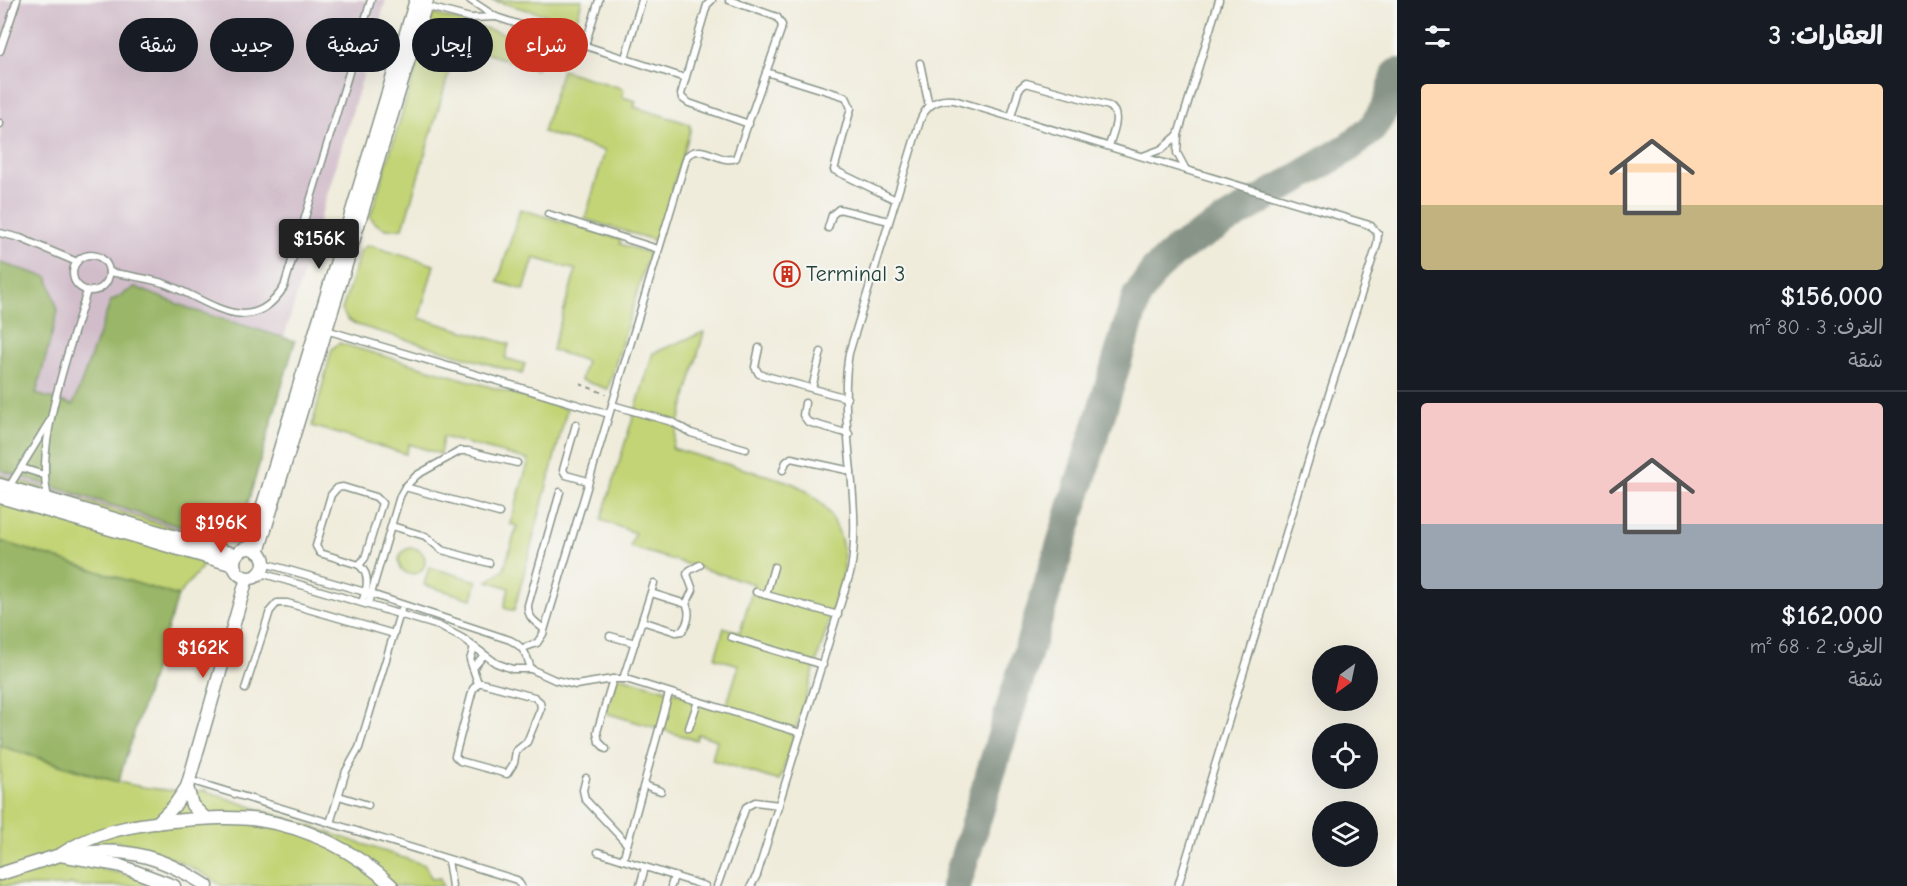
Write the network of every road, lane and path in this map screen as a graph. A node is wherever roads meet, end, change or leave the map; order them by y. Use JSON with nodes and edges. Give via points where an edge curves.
{"nodes":[{"id":1,"x":17,"y":0,"type":"edge"},
{"id":2,"x":371,"y":0,"type":"edge"},
{"id":3,"x":470,"y":0,"type":"edge"},
{"id":4,"x":599,"y":0,"type":"edge"},
{"id":5,"x":642,"y":0,"type":"edge"},
{"id":6,"x":712,"y":0,"type":"edge"},
{"id":7,"x":729,"y":0,"type":"edge"},
{"id":8,"x":1219,"y":0,"type":"edge"},
{"id":9,"x":421,"y":2,"type":"edge"},
{"id":10,"x":496,"y":17,"type":"junction"},
{"id":11,"x":505,"y":20,"type":"edge"},
{"id":12,"x":588,"y":35,"type":"edge"},
{"id":13,"x":588,"y":46,"type":"edge"},
{"id":14,"x":0,"y":51,"type":"edge"},
{"id":15,"x":625,"y":58,"type":"junction"},
{"id":16,"x":920,"y":63,"type":"dead end"},
{"id":17,"x":766,"y":72,"type":"junction"},
{"id":18,"x":685,"y":78,"type":"junction"},
{"id":19,"x":929,"y":106,"type":"junction"},
{"id":20,"x":1011,"y":117,"type":"junction"},
{"id":21,"x":749,"y":124,"type":"junction"},
{"id":22,"x":1178,"y":135,"type":"junction"},
{"id":23,"x":1109,"y":146,"type":"junction"},
{"id":24,"x":1141,"y":156,"type":"junction"},
{"id":25,"x":1185,"y":169,"type":"junction"},
{"id":26,"x":896,"y":200,"type":"junction"},
{"id":27,"x":548,"y":214,"type":"dead end"},
{"id":28,"x":889,"y":221,"type":"junction"},
{"id":29,"x":828,"y":228,"type":"dead end"},
{"id":30,"x":0,"y":233,"type":"edge"},
{"id":31,"x":658,"y":249,"type":"junction"},
{"id":32,"x":77,"y":262,"type":"junction"},
{"id":33,"x":109,"y":272,"type":"junction"},
{"id":34,"x":87,"y":291,"type":"junction"},
{"id":35,"x":322,"y":329,"type":"junction"},
{"id":36,"x":759,"y":348,"type":"dead end"},
{"id":37,"x":820,"y":352,"type":"dead end"},
{"id":38,"x":580,"y":384,"type":"dead end"},
{"id":39,"x":812,"y":388,"type":"junction"},
{"id":40,"x":614,"y":397,"type":"junction"},
{"id":41,"x":847,"y":398,"type":"junction"},
{"id":42,"x":805,"y":403,"type":"dead end"},
{"id":43,"x":612,"y":405,"type":"junction"},
{"id":44,"x":609,"y":414,"type":"junction"},
{"id":45,"x":50,"y":420,"type":"junction"},
{"id":46,"x":576,"y":424,"type":"dead end"},
{"id":47,"x":849,"y":434,"type":"junction"},
{"id":48,"x":746,"y":449,"type":"dead end"},
{"id":49,"x":517,"y":463,"type":"dead end"},
{"id":50,"x":22,"y":468,"type":"junction"},
{"id":51,"x":783,"y":471,"type":"dead end"},
{"id":52,"x":851,"y":471,"type":"junction"},
{"id":53,"x":44,"y":476,"type":"junction"},
{"id":54,"x":588,"y":481,"type":"junction"},
{"id":55,"x":405,"y":487,"type":"junction"},
{"id":56,"x":3,"y":490,"type":"edge"},
{"id":57,"x":560,"y":492,"type":"dead end"},
{"id":58,"x":50,"y":501,"type":"junction"},
{"id":59,"x":499,"y":513,"type":"dead end"},
{"id":60,"x":392,"y":526,"type":"junction"},
{"id":61,"x":258,"y":559,"type":"junction"},
{"id":62,"x":235,"y":560,"type":"junction"},
{"id":63,"x":489,"y":563,"type":"dead end"},
{"id":64,"x":359,"y":565,"type":"junction"},
{"id":65,"x":700,"y":565,"type":"dead end"},
{"id":66,"x":774,"y":567,"type":"dead end"},
{"id":67,"x":247,"y":578,"type":"junction"},
{"id":68,"x":654,"y":584,"type":"dead end"},
{"id":69,"x":756,"y":592,"type":"dead end"},
{"id":70,"x":368,"y":593,"type":"junction"},
{"id":71,"x":651,"y":593,"type":"junction"},
{"id":72,"x":766,"y":595,"type":"junction"},
{"id":73,"x":365,"y":603,"type":"junction"},
{"id":74,"x":403,"y":604,"type":"junction"},
{"id":75,"x":686,"y":604,"type":"junction"},
{"id":76,"x":400,"y":614,"type":"junction"},
{"id":77,"x":838,"y":615,"type":"junction"},
{"id":78,"x":642,"y":621,"type":"junction"},
{"id":79,"x":544,"y":629,"type":"junction"},
{"id":80,"x":394,"y":634,"type":"junction"},
{"id":81,"x":610,"y":636,"type":"dead end"},
{"id":82,"x":731,"y":637,"type":"dead end"},
{"id":83,"x":635,"y":643,"type":"junction"},
{"id":84,"x":474,"y":647,"type":"junction"},
{"id":85,"x":523,"y":648,"type":"junction"},
{"id":86,"x":484,"y":655,"type":"junction"},
{"id":87,"x":822,"y":664,"type":"junction"},
{"id":88,"x":473,"y":668,"type":"junction"},
{"id":89,"x":531,"y":669,"type":"junction"},
{"id":90,"x":613,"y":679,"type":"junction"},
{"id":91,"x":623,"y":679,"type":"junction"},
{"id":92,"x":478,"y":684,"type":"junction"},
{"id":93,"x":245,"y":689,"type":"dead end"},
{"id":94,"x":669,"y":693,"type":"junction"},
{"id":95,"x":698,"y":701,"type":"junction"},
{"id":96,"x":689,"y":728,"type":"dead end"},
{"id":97,"x":801,"y":733,"type":"junction"},
{"id":98,"x":606,"y":749,"type":"dead end"},
{"id":99,"x":586,"y":778,"type":"dead end"},
{"id":100,"x":188,"y":783,"type":"junction"},
{"id":101,"x":644,"y":785,"type":"junction"},
{"id":102,"x":661,"y":790,"type":"dead end"},
{"id":103,"x":339,"y":796,"type":"junction"},
{"id":104,"x":368,"y":805,"type":"dead end"},
{"id":105,"x":779,"y":805,"type":"junction"},
{"id":106,"x":205,"y":818,"type":"junction"},
{"id":107,"x":157,"y":823,"type":"junction"},
{"id":108,"x":330,"y":823,"type":"junction"},
{"id":109,"x":627,"y":844,"type":"junction"},
{"id":110,"x":598,"y":852,"type":"dead end"},
{"id":111,"x":60,"y":855,"type":"junction"},
{"id":112,"x":448,"y":860,"type":"junction"},
{"id":113,"x":622,"y":860,"type":"junction"},
{"id":114,"x":645,"y":867,"type":"junction"},
{"id":115,"x":0,"y":874,"type":"edge"},
{"id":116,"x":758,"y":875,"type":"junction"},
{"id":117,"x":674,"y":876,"type":"junction"},
{"id":118,"x":174,"y":886,"type":"edge"},
{"id":119,"x":207,"y":886,"type":"edge"},
{"id":120,"x":392,"y":886,"type":"edge"},
{"id":121,"x":452,"y":886,"type":"edge"},
{"id":122,"x":521,"y":886,"type":"edge"},
{"id":123,"x":640,"y":886,"type":"edge"},
{"id":124,"x":670,"y":886,"type":"edge"},
{"id":125,"x":705,"y":886,"type":"edge"},
{"id":126,"x":717,"y":886,"type":"edge"},
{"id":127,"x":751,"y":886,"type":"edge"},
{"id":128,"x":758,"y":886,"type":"edge"},
{"id":129,"x":1178,"y":886,"type":"edge"}],
"edges":[{"from":1,"to":14,"type":"lane"},
{"from":2,"to":33,"type":"lane","via":[[284,287],[276,299],[264,309],[233,314],[163,283]]},
{"from":3,"to":10,"type":"lane"},
{"from":4,"to":12,"type":"lane"},
{"from":5,"to":15,"type":"lane"},
{"from":6,"to":18,"type":"lane","via":[[707,5]]},
{"from":7,"to":17,"type":"lane","via":[[780,21],[781,30]]},
{"from":8,"to":22,"type":"lane"},
{"from":9,"to":10,"type":"lane","via":[[470,18]]},
{"from":9,"to":35,"type":"street"},
{"from":10,"to":11,"type":"lane"},
{"from":13,"to":15,"type":"lane"},
{"from":15,"to":18,"type":"lane"},
{"from":16,"to":19,"type":"lane"},
{"from":17,"to":21,"type":"lane"},
{"from":17,"to":26,"type":"lane","via":[[846,97],[851,108],[834,170]]},
{"from":18,"to":21,"type":"lane","via":[[681,94],[685,101]]},
{"from":19,"to":20,"type":"lane","via":[[936,101],[954,100]]},
{"from":19,"to":26,"type":"lane","via":[[920,121]]},
{"from":20,"to":23,"type":"lane"},
{"from":20,"to":23,"type":"lane","via":[[1019,89],[1026,83],[1109,106],[1117,118]]},
{"from":21,"to":31,"type":"lane","via":[[734,160],[700,150],[687,156]]},
{"from":22,"to":24,"type":"lane","via":[[1162,149]]},
{"from":22,"to":25,"type":"lane","via":[[1178,153]]},
{"from":23,"to":24,"type":"lane"},
{"from":24,"to":25,"type":"lane"},
{"from":25,"to":129,"type":"lane","via":[[1366,224],[1375,229],[1379,240]]},
{"from":26,"to":28,"type":"lane"},
{"from":27,"to":31,"type":"lane"},
{"from":28,"to":29,"type":"lane","via":[[839,209],[833,212]]},
{"from":28,"to":41,"type":"lane","via":[[849,353]]},
{"from":30,"to":32,"type":"lane"},
{"from":31,"to":40,"type":"lane"},
{"from":32,"to":33,"type":"lane","via":[[96,256],[103,259]]},
{"from":32,"to":34,"type":"lane","via":[[74,275]]},
{"from":33,"to":34,"type":"lane","via":[[105,285]]},
{"from":34,"to":45,"type":"lane"},
{"from":35,"to":44,"type":"lane"},
{"from":35,"to":61,"type":"street"},
{"from":36,"to":39,"type":"lane","via":[[755,368],[759,374]]},
{"from":37,"to":39,"type":"lane"},
{"from":38,"to":40,"type":"path"},
{"from":39,"to":41,"type":"lane"},
{"from":40,"to":43,"type":"lane"},
{"from":41,"to":47,"type":"lane"},
{"from":42,"to":47,"type":"lane","via":[[803,415],[808,422]]},
{"from":43,"to":44,"type":"lane"},
{"from":43,"to":48,"type":"lane"},
{"from":44,"to":54,"type":"lane"},
{"from":45,"to":50,"type":"lane"},
{"from":45,"to":53,"type":"lane"},
{"from":46,"to":54,"type":"lane","via":[[563,470],[566,475]]},
{"from":47,"to":52,"type":"lane"},
{"from":49,"to":55,"type":"lane","via":[[460,451],[417,475]]},
{"from":50,"to":53,"type":"lane"},
{"from":50,"to":56,"type":"lane"},
{"from":51,"to":52,"type":"lane","via":[[791,458]]},
{"from":52,"to":77,"type":"lane","via":[[853,558]]},
{"from":53,"to":58,"type":"lane"},
{"from":54,"to":79,"type":"lane"},
{"from":55,"to":59,"type":"lane"},
{"from":55,"to":60,"type":"lane"},
{"from":56,"to":58,"type":"street"},
{"from":56,"to":62,"type":"street"},
{"from":57,"to":79,"type":"lane","via":[[528,604],[532,619]]},
{"from":58,"to":62,"type":"street"},
{"from":60,"to":63,"type":"lane","via":[[425,536],[442,550]]},
{"from":60,"to":70,"type":"lane"},
{"from":61,"to":62,"type":"street","via":[[245,549]]},
{"from":61,"to":67,"type":"street","via":[[257,576]]},
{"from":61,"to":70,"type":"lane"},
{"from":61,"to":73,"type":"lane"},
{"from":62,"to":67,"type":"street","via":[[238,574]]},
{"from":64,"to":64,"type":"lane","via":[[365,558],[382,503],[376,497],[340,487],[331,495],[317,548],[323,554]]},
{"from":64,"to":70,"type":"lane","via":[[367,577]]},
{"from":65,"to":75,"type":"lane","via":[[687,574],[693,590]]},
{"from":66,"to":72,"type":"lane"},
{"from":67,"to":100,"type":"street"},
{"from":68,"to":71,"type":"lane"},
{"from":69,"to":72,"type":"lane"},
{"from":70,"to":73,"type":"lane"},
{"from":70,"to":74,"type":"lane"},
{"from":71,"to":75,"type":"lane"},
{"from":71,"to":78,"type":"lane"},
{"from":72,"to":77,"type":"lane"},
{"from":73,"to":76,"type":"lane"},
{"from":74,"to":76,"type":"lane"},
{"from":74,"to":85,"type":"lane","via":[[510,640]]},
{"from":75,"to":78,"type":"lane","via":[[687,620],[679,632]]},
{"from":76,"to":80,"type":"lane"},
{"from":76,"to":84,"type":"lane","via":[[439,626]]},
{"from":77,"to":87,"type":"lane"},
{"from":78,"to":83,"type":"lane"},
{"from":79,"to":85,"type":"lane","via":[[537,643]]},
{"from":80,"to":93,"type":"lane","via":[[277,603],[270,611]]},
{"from":80,"to":103,"type":"lane","via":[[359,747]]},
{"from":81,"to":83,"type":"lane"},
{"from":82,"to":87,"type":"lane"},
{"from":83,"to":91,"type":"lane"},
{"from":84,"to":86,"type":"lane"},
{"from":84,"to":88,"type":"lane","via":[[470,660]]},
{"from":85,"to":89,"type":"lane"},
{"from":86,"to":88,"type":"lane"},
{"from":86,"to":89,"type":"lane","via":[[504,667]]},
{"from":87,"to":97,"type":"lane"},
{"from":88,"to":92,"type":"lane"},
{"from":89,"to":90,"type":"lane","via":[[576,685]]},
{"from":90,"to":91,"type":"lane"},
{"from":90,"to":98,"type":"lane","via":[[597,732]]},
{"from":91,"to":94,"type":"lane"},
{"from":92,"to":92,"type":"lane","via":[[537,698],[540,702],[527,742],[516,751],[507,774],[460,761],[455,756],[473,689]]},
{"from":94,"to":95,"type":"lane"},
{"from":94,"to":101,"type":"lane"},
{"from":95,"to":96,"type":"lane"},
{"from":95,"to":97,"type":"lane"},
{"from":97,"to":105,"type":"lane"},
{"from":99,"to":109,"type":"lane","via":[[585,799]]},
{"from":100,"to":106,"type":"street","via":[[192,805]]},
{"from":100,"to":107,"type":"street","via":[[174,806]]},
{"from":100,"to":108,"type":"lane"},
{"from":101,"to":102,"type":"lane"},
{"from":101,"to":109,"type":"lane"},
{"from":103,"to":104,"type":"lane"},
{"from":103,"to":108,"type":"lane"},
{"from":105,"to":116,"type":"lane"},
{"from":105,"to":126,"type":"lane","via":[[755,802],[746,807]]},
{"from":106,"to":107,"type":"street"},
{"from":106,"to":120,"type":"street","via":[[259,820],[312,835],[338,846]]},
{"from":107,"to":111,"type":"street","via":[[98,834]]},
{"from":108,"to":112,"type":"lane"},
{"from":109,"to":113,"type":"lane"},
{"from":110,"to":113,"type":"lane"},
{"from":111,"to":115,"type":"street"},
{"from":111,"to":118,"type":"street","via":[[118,865]]},
{"from":111,"to":119,"type":"street","via":[[133,853],[164,863]]},
{"from":112,"to":121,"type":"lane"},
{"from":112,"to":122,"type":"lane","via":[[517,880]]},
{"from":113,"to":114,"type":"lane"},
{"from":114,"to":117,"type":"lane"},
{"from":114,"to":123,"type":"lane"},
{"from":116,"to":127,"type":"lane"},
{"from":116,"to":128,"type":"lane"},
{"from":117,"to":124,"type":"lane"},
{"from":117,"to":125,"type":"lane"}]}
